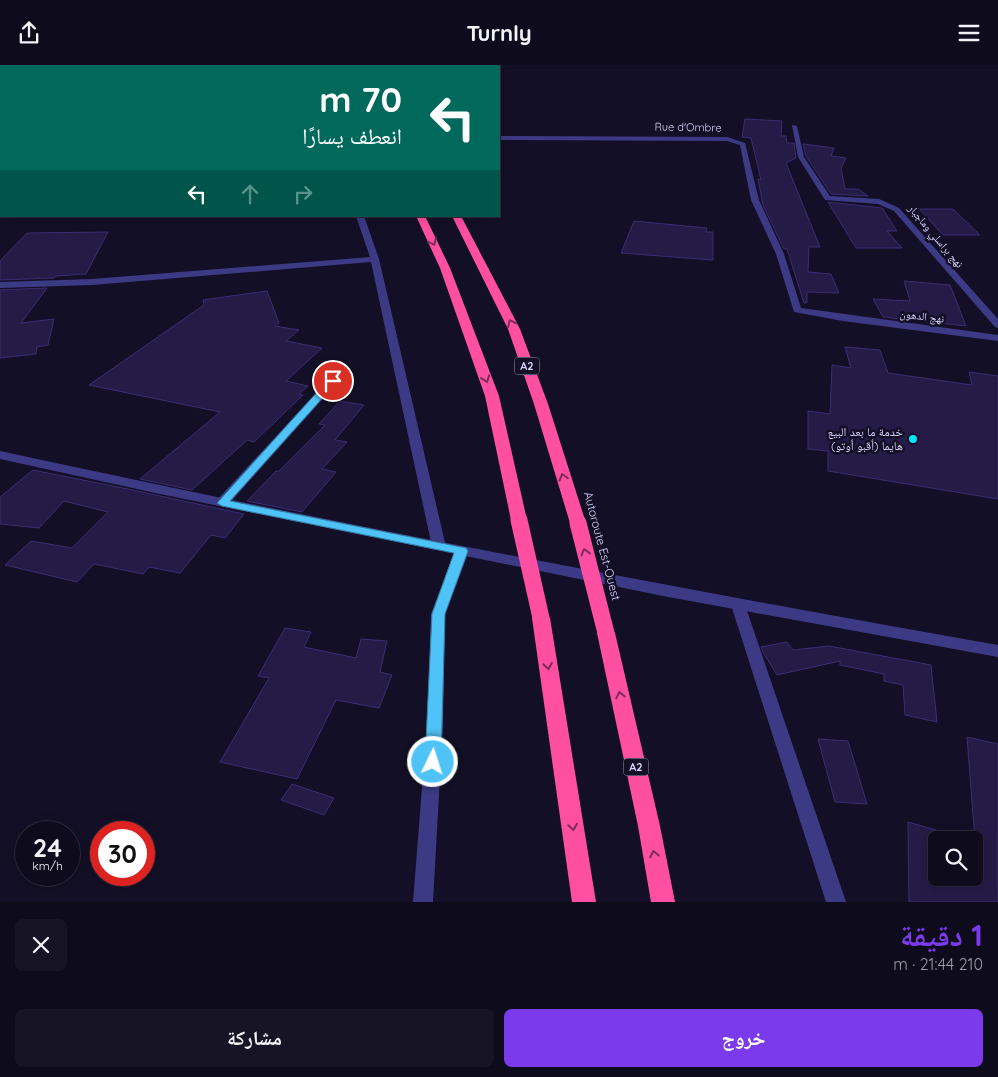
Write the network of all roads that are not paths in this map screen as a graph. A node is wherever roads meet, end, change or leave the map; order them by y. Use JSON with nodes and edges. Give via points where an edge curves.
{"nodes":[{"id":1,"x":794,"y":126,"type":"dead end"},
{"id":2,"x":500,"y":138,"type":"edge"},
{"id":3,"x":360,"y":217,"type":"edge"},
{"id":4,"x":420,"y":217,"type":"edge"},
{"id":5,"x":457,"y":217,"type":"edge"},
{"id":6,"x":375,"y":259,"type":"junction"},
{"id":7,"x":0,"y":285,"type":"edge"},
{"id":8,"x":843,"y":318,"type":"joint"},
{"id":9,"x":998,"y":325,"type":"edge"},
{"id":10,"x":998,"y":338,"type":"edge"},
{"id":11,"x":333,"y":381,"type":"dead end"},
{"id":12,"x":0,"y":455,"type":"edge"},
{"id":13,"x":222,"y":503,"type":"junction"},
{"id":14,"x":440,"y":547,"type":"junction"},
{"id":15,"x":462,"y":551,"type":"junction"},
{"id":16,"x":738,"y":605,"type":"junction"},
{"id":17,"x":998,"y":651,"type":"edge"},
{"id":18,"x":423,"y":902,"type":"edge"},
{"id":19,"x":584,"y":902,"type":"edge"},
{"id":20,"x":663,"y":902,"type":"edge"},
{"id":21,"x":836,"y":902,"type":"edge"}],
"edges":[{"from":1,"to":9,"type":"street","name":"نهج براسلي وماجبار","via":[[801,157],[828,198],[880,201],[897,208]]},
{"from":2,"to":8,"type":"street","name":"Rue d'Ombre","via":[[727,139],[744,144],[755,200],[780,254],[797,310]]},
{"from":3,"to":6,"type":"street"},
{"from":4,"to":19,"type":"highway","one_way":true,"bridge":true,"via":[[445,267],[492,396],[541,618]]},
{"from":20,"to":5,"type":"highway","name":"Autoroute Est-Ouest","number":"A2","one_way":true,"bridge":true,"via":[[606,633],[578,523],[514,329]]},
{"from":6,"to":7,"type":"street","via":[[92,282]]},
{"from":6,"to":14,"type":"street"},
{"from":8,"to":10,"type":"street","name":"نهج الدهون"},
{"from":11,"to":13,"type":"street"},
{"from":12,"to":13,"type":"street"},
{"from":13,"to":14,"type":"street"},
{"from":14,"to":15,"type":"street"},
{"from":15,"to":16,"type":"street"},
{"from":15,"to":18,"type":"street","via":[[438,614],[435,723]]},
{"from":16,"to":17,"type":"street"},
{"from":16,"to":21,"type":"street"}]}
